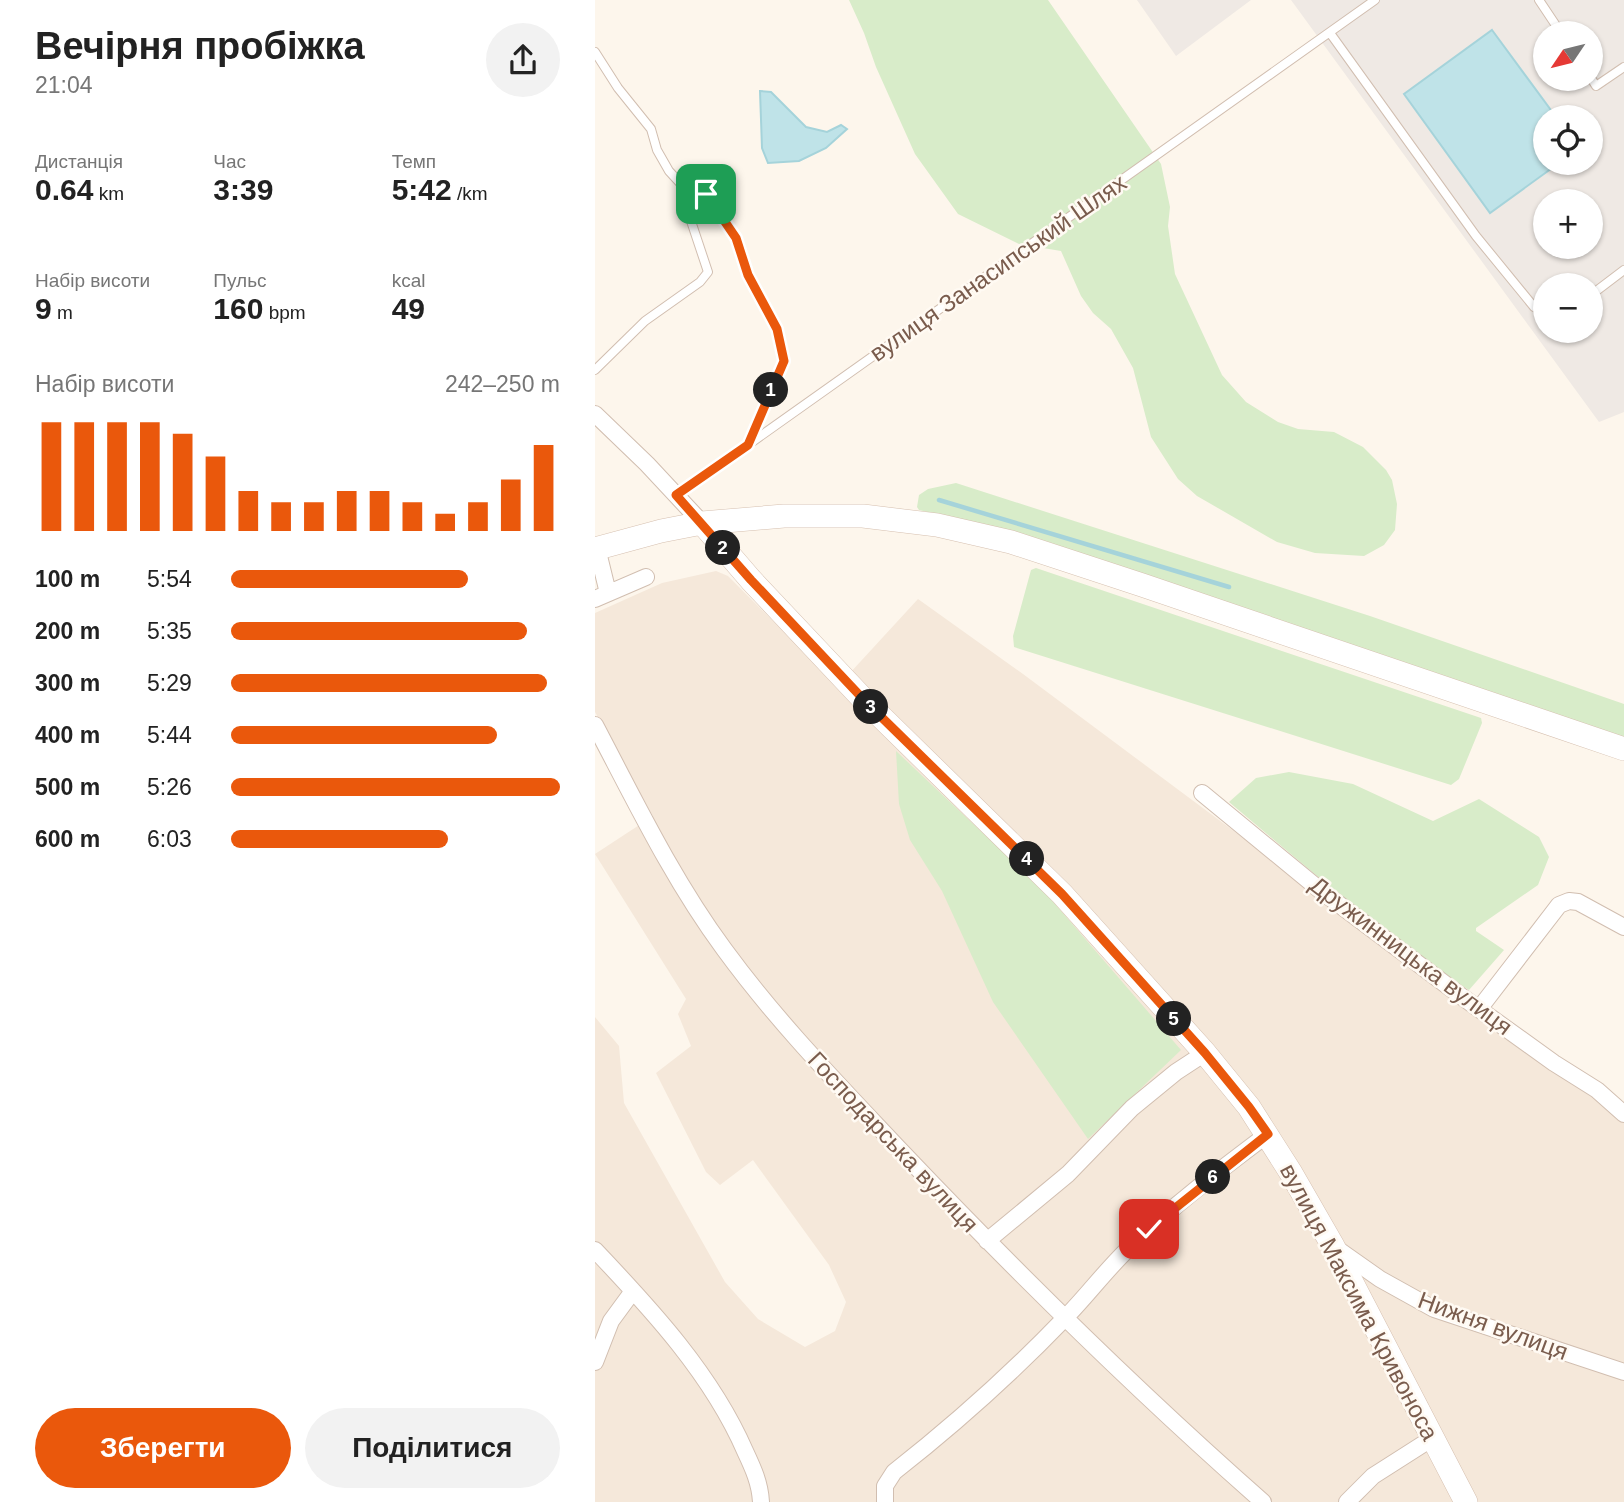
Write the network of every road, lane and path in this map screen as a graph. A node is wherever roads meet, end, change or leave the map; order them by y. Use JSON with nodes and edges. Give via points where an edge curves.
{"nodes":[{"id":1,"x":1375,"y":0,"type":"edge"},
{"id":2,"x":1539,"y":0,"type":"edge"},
{"id":3,"x":1553,"y":21,"type":"edge"},
{"id":4,"x":1330,"y":33,"type":"junction"},
{"id":5,"x":595,"y":52,"type":"edge"},
{"id":6,"x":1624,"y":67,"type":"edge"},
{"id":7,"x":1603,"y":81,"type":"edge"},
{"id":8,"x":691,"y":195,"type":"junction"},
{"id":9,"x":1624,"y":270,"type":"edge"},
{"id":10,"x":1603,"y":286,"type":"edge"},
{"id":11,"x":1533,"y":306,"type":"edge"},
{"id":12,"x":595,"y":370,"type":"edge"},
{"id":13,"x":595,"y":414,"type":"edge"},
{"id":14,"x":748,"y":445,"type":"junction"},
{"id":15,"x":676,"y":495,"type":"junction"},
{"id":16,"x":702,"y":523,"type":"junction"},
{"id":17,"x":596,"y":548,"type":"edge"},
{"id":18,"x":646,"y":577,"type":"dead end"},
{"id":19,"x":602,"y":596,"type":"edge"},
{"id":20,"x":595,"y":725,"type":"edge"},
{"id":21,"x":1624,"y":749,"type":"edge"},
{"id":22,"x":1202,"y":793,"type":"dead end"},
{"id":23,"x":1624,"y":927,"type":"edge"},
{"id":24,"x":1479,"y":1009,"type":"junction"},
{"id":25,"x":1205,"y":1053,"type":"junction"},
{"id":26,"x":1624,"y":1114,"type":"edge"},
{"id":27,"x":1268,"y":1134,"type":"junction"},
{"id":28,"x":987,"y":1241,"type":"junction"},
{"id":29,"x":1333,"y":1245,"type":"junction"},
{"id":30,"x":595,"y":1250,"type":"edge"},
{"id":31,"x":633,"y":1291,"type":"junction"},
{"id":32,"x":1065,"y":1319,"type":"junction"},
{"id":33,"x":595,"y":1363,"type":"edge"},
{"id":34,"x":1624,"y":1372,"type":"edge"},
{"id":35,"x":1431,"y":1439,"type":"junction"},
{"id":36,"x":761,"y":1502,"type":"edge"},
{"id":37,"x":885,"y":1502,"type":"edge"},
{"id":38,"x":1263,"y":1502,"type":"edge"},
{"id":39,"x":1347,"y":1502,"type":"edge"},
{"id":40,"x":1466,"y":1502,"type":"edge"}],
"edges":[{"from":1,"to":4,"type":"lane","name":"вулиця Занасипський Шлях"},
{"from":2,"to":3,"type":"lane"},
{"from":4,"to":11,"type":"lane","via":[[1476,236]]},
{"from":4,"to":14,"type":"lane","name":"вулиця Занасипський Шлях"},
{"from":5,"to":8,"type":"lane","via":[[652,129],[669,171]]},
{"from":6,"to":7,"type":"lane"},
{"from":8,"to":12,"type":"lane","via":[[690,218],[708,272],[645,321]]},
{"from":8,"to":14,"type":"lane","via":[[706,194],[723,217],[777,329],[784,361]]},
{"from":9,"to":10,"type":"lane"},
{"from":13,"to":15,"type":"street"},
{"from":14,"to":15,"type":"lane","name":"вулиця Занасипський Шлях"},
{"from":15,"to":16,"type":"street"},
{"from":16,"to":17,"type":"street"},
{"from":16,"to":21,"type":"street","via":[[863,516],[937,525],[1011,542]]},
{"from":16,"to":25,"type":"street","name":"вулиця Максима Кривоноса","via":[[865,701],[1062,894]]},
{"from":17,"to":19,"type":"street"},
{"from":18,"to":19,"type":"street"},
{"from":20,"to":28,"type":"street","name":"Господарська вулиця","via":[[684,888],[723,948],[802,1046]]},
{"from":22,"to":24,"type":"street","name":"Дружинницька вулиця","via":[[1320,890]]},
{"from":23,"to":24,"type":"street","via":[[1578,902],[1559,905]]},
{"from":24,"to":26,"type":"street","name":"Дружинницька вулиця","via":[[1597,1090]]},
{"from":25,"to":27,"type":"street","name":"вулиця Максима Кривоноса"},
{"from":25,"to":28,"type":"street","via":[[1132,1108],[1068,1174]]},
{"from":27,"to":29,"type":"street","name":"вулиця Максима Кривоноса"},
{"from":27,"to":32,"type":"street","via":[[1149,1229]]},
{"from":28,"to":32,"type":"street","name":"Господарська вулиця"},
{"from":29,"to":34,"type":"street","name":"Нижня вулиця","via":[[1380,1279],[1434,1309]]},
{"from":29,"to":35,"type":"street","name":"вулиця Максима Кривоноса"},
{"from":30,"to":31,"type":"street"},
{"from":31,"to":33,"type":"street","via":[[611,1321]]},
{"from":31,"to":36,"type":"street","via":[[694,1364],[718,1401],[757,1477]]},
{"from":32,"to":37,"type":"street","via":[[971,1409],[894,1472],[885,1486]]},
{"from":32,"to":38,"type":"street","name":"Господарська вулиця"},
{"from":35,"to":39,"type":"street","via":[[1373,1476]]},
{"from":35,"to":40,"type":"street","name":"вулиця Максима Кривоноса"}]}
